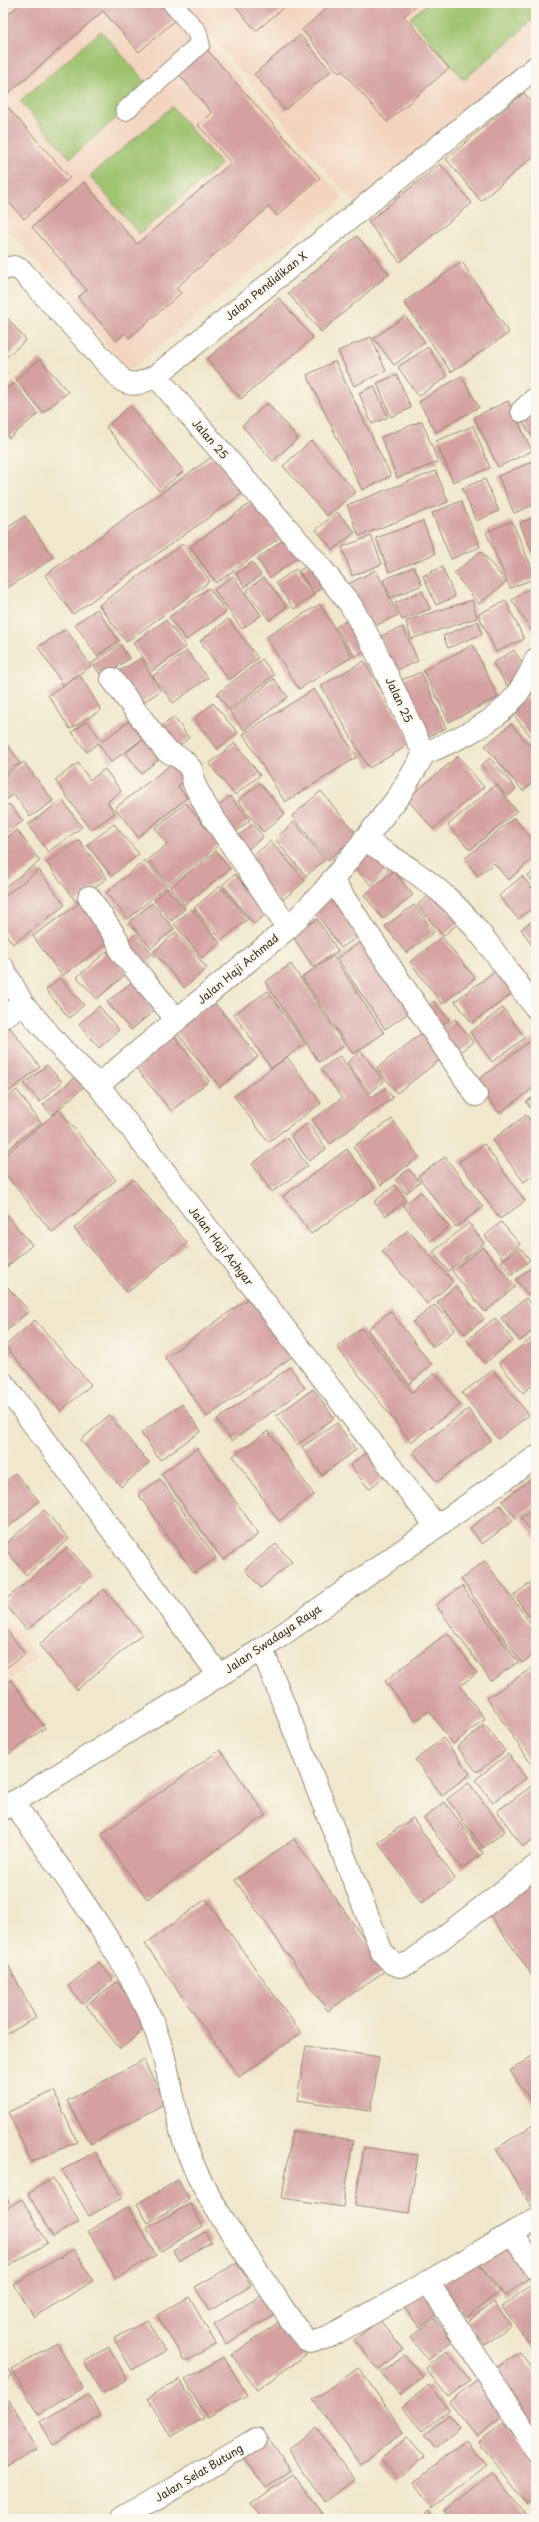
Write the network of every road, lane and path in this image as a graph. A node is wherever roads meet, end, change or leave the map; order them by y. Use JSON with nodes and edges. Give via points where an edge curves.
{"nodes":[{"id":1,"x":172,"y":3,"type":"edge"},
{"id":2,"x":536,"y":67,"type":"edge"},
{"id":3,"x":125,"y":111,"type":"dead end"},
{"id":4,"x":3,"y":269,"type":"edge"},
{"id":5,"x":156,"y":376,"type":"junction"},
{"id":6,"x":536,"y":659,"type":"edge"},
{"id":7,"x":112,"y":679,"type":"dead end"},
{"id":8,"x":424,"y":754,"type":"junction"},
{"id":9,"x":364,"y":839,"type":"junction"},
{"id":10,"x":332,"y":880,"type":"junction"},
{"id":11,"x":89,"y":897,"type":"dead end"},
{"id":12,"x":288,"y":928,"type":"junction"},
{"id":13,"x":3,"y":968,"type":"edge"},
{"id":14,"x":23,"y":1004,"type":"junction"},
{"id":15,"x":536,"y":1008,"type":"edge"},
{"id":16,"x":3,"y":1017,"type":"edge"},
{"id":17,"x":177,"y":1020,"type":"junction"},
{"id":18,"x":98,"y":1085,"type":"junction"},
{"id":19,"x":476,"y":1095,"type":"dead end"},
{"id":20,"x":3,"y":1383,"type":"edge"},
{"id":21,"x":536,"y":1457,"type":"edge"},
{"id":22,"x":436,"y":1526,"type":"junction"},
{"id":23,"x":262,"y":1649,"type":"junction"},
{"id":24,"x":219,"y":1675,"type":"junction"},
{"id":25,"x":8,"y":1806,"type":"edge"},
{"id":26,"x":536,"y":1866,"type":"edge"},
{"id":27,"x":536,"y":2219,"type":"edge"},
{"id":28,"x":512,"y":2233,"type":"junction"},
{"id":29,"x":536,"y":2269,"type":"edge"},
{"id":30,"x":428,"y":2282,"type":"junction"},
{"id":31,"x":256,"y":2439,"type":"dead end"},
{"id":32,"x":536,"y":2449,"type":"edge"},
{"id":33,"x":122,"y":2519,"type":"edge"}],
"edges":[{"from":1,"to":3,"type":"lane","via":[[197,32],[200,44]]},
{"from":2,"to":5,"type":"street","name":"Jalan Pendidikan X"},
{"from":4,"to":5,"type":"street","name":"Jalan Pendidikan X","via":[[14,267],[26,274],[122,380],[132,385]]},
{"from":5,"to":8,"type":"street","name":"Jalan 25","via":[[350,604],[373,645]]},
{"from":6,"to":8,"type":"street","via":[[518,694],[498,714],[481,728]]},
{"from":7,"to":12,"type":"street","via":[[166,750],[182,759],[191,769],[194,784],[208,810]]},
{"from":8,"to":9,"type":"street","via":[[399,796]]},
{"from":9,"to":10,"type":"street","name":"Jalan Haji Achmad"},
{"from":9,"to":15,"type":"street","via":[[445,895],[466,917]]},
{"from":10,"to":12,"type":"street","name":"Jalan Haji Achmad"},
{"from":10,"to":19,"type":"street"},
{"from":11,"to":17,"type":"street","via":[[117,939],[121,952]]},
{"from":12,"to":17,"type":"street","name":"Jalan Haji Achmad"},
{"from":13,"to":14,"type":"street","name":"Jalan Haji Achyar"},
{"from":14,"to":16,"type":"street"},
{"from":14,"to":18,"type":"street","name":"Jalan Haji Achyar"},
{"from":17,"to":18,"type":"street","name":"Jalan Haji Achmad"},
{"from":18,"to":22,"type":"street","name":"Jalan Haji Achyar"},
{"from":20,"to":24,"type":"street"},
{"from":21,"to":22,"type":"street","name":"Jalan Swadaya Raya"},
{"from":22,"to":23,"type":"street","name":"Jalan Swadaya Raya"},
{"from":23,"to":24,"type":"street","name":"Jalan Swadaya Raya"},
{"from":23,"to":26,"type":"street","via":[[382,1952],[392,1963],[400,1966],[411,1962]]},
{"from":24,"to":25,"type":"street","name":"Jalan Swadaya Raya"},
{"from":25,"to":30,"type":"street","via":[[125,1966],[148,2011],[165,2054],[183,2139],[194,2165],[246,2253],[300,2333],[310,2342],[328,2337]]},
{"from":27,"to":28,"type":"street"},
{"from":28,"to":29,"type":"street"},
{"from":28,"to":30,"type":"street"},
{"from":30,"to":32,"type":"street"},
{"from":31,"to":33,"type":"street","name":"Jalan Selat Butung"}]}
